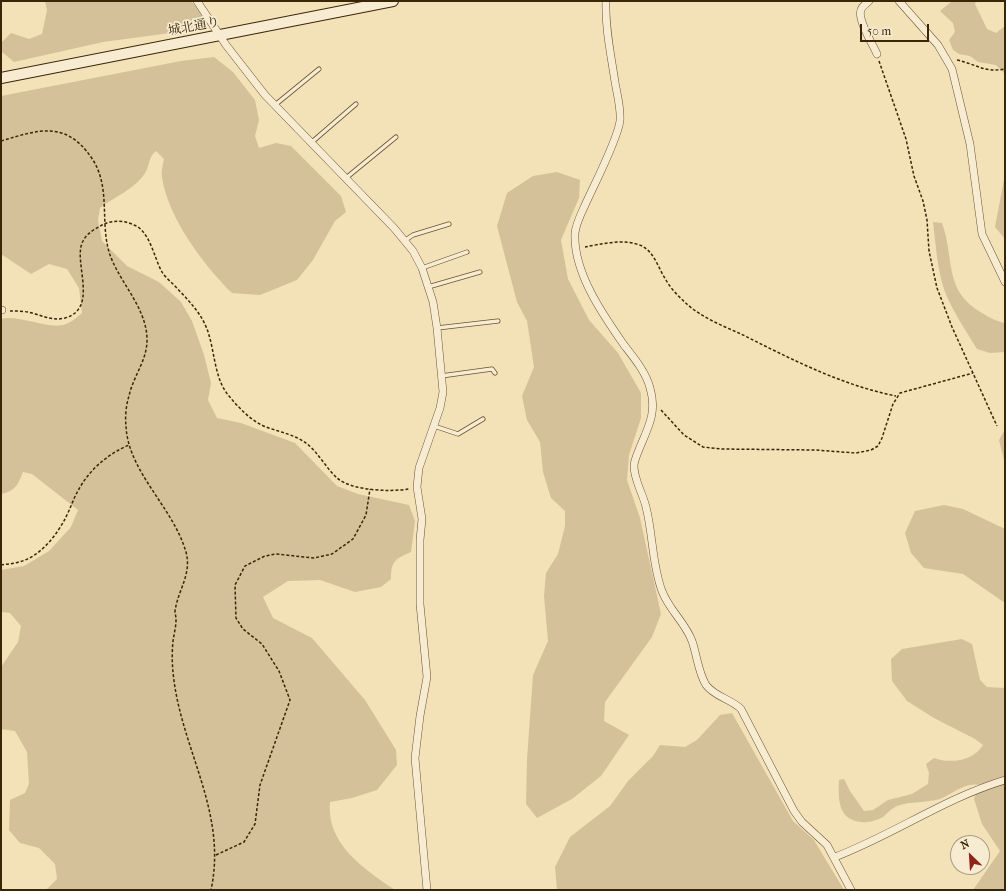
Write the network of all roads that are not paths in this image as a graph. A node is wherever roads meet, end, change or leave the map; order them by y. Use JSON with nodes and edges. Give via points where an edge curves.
{"nodes":[{"id":1,"x":197,"y":1,"type":"edge"},
{"id":2,"x":393,"y":1,"type":"edge"},
{"id":3,"x":606,"y":1,"type":"edge"},
{"id":4,"x":869,"y":1,"type":"edge"},
{"id":5,"x":899,"y":1,"type":"edge"},
{"id":6,"x":219,"y":36,"type":"junction"},
{"id":7,"x":877,"y":54,"type":"road end"},
{"id":8,"x":319,"y":69,"type":"dead end"},
{"id":9,"x":1,"y":78,"type":"edge"},
{"id":10,"x":356,"y":104,"type":"dead end"},
{"id":11,"x":275,"y":105,"type":"junction"},
{"id":12,"x":396,"y":136,"type":"dead end"},
{"id":13,"x":312,"y":142,"type":"junction"},
{"id":14,"x":346,"y":179,"type":"junction"},
{"id":15,"x":449,"y":224,"type":"dead end"},
{"id":16,"x":404,"y":241,"type":"junction"},
{"id":17,"x":467,"y":252,"type":"dead end"},
{"id":18,"x":422,"y":268,"type":"junction"},
{"id":19,"x":480,"y":272,"type":"dead end"},
{"id":20,"x":1005,"y":282,"type":"edge"},
{"id":21,"x":428,"y":287,"type":"junction"},
{"id":22,"x":498,"y":321,"type":"dead end"},
{"id":23,"x":437,"y":328,"type":"junction"},
{"id":24,"x":495,"y":373,"type":"dead end"},
{"id":25,"x":441,"y":376,"type":"junction"},
{"id":26,"x":483,"y":418,"type":"dead end"},
{"id":27,"x":434,"y":426,"type":"junction"},
{"id":28,"x":1005,"y":780,"type":"edge"},
{"id":29,"x":835,"y":857,"type":"junction"},
{"id":30,"x":427,"y":890,"type":"edge"},
{"id":31,"x":851,"y":890,"type":"edge"}],
"edges":[{"from":1,"to":6,"type":"street"},
{"from":2,"to":6,"type":"street","name":"城北通り"},
{"from":3,"to":29,"type":"street","via":[[606,21],[620,121],[580,216],[576,232],[577,249],[580,265],[592,296],[642,369],[650,387],[654,407],[634,465],[646,506],[662,591],[669,605],[686,626],[706,685],[714,693],[741,709],[794,811],[802,822],[828,845]]},
{"from":4,"to":7,"type":"street","via":[[863,6],[860,18]]},
{"from":5,"to":20,"type":"street","via":[[938,45],[952,69],[970,144],[982,234]]},
{"from":6,"to":9,"type":"street","name":"城北通り"},
{"from":6,"to":11,"type":"street"},
{"from":8,"to":11,"type":"lane"},
{"from":10,"to":13,"type":"lane"},
{"from":11,"to":13,"type":"street"},
{"from":12,"to":14,"type":"lane"},
{"from":13,"to":14,"type":"street"},
{"from":14,"to":16,"type":"street"},
{"from":15,"to":16,"type":"lane","via":[[413,235]]},
{"from":16,"to":18,"type":"street"},
{"from":17,"to":18,"type":"lane"},
{"from":18,"to":21,"type":"street"},
{"from":19,"to":21,"type":"lane"},
{"from":21,"to":23,"type":"street"},
{"from":22,"to":23,"type":"lane"},
{"from":23,"to":25,"type":"street"},
{"from":24,"to":25,"type":"lane","via":[[492,369]]},
{"from":25,"to":27,"type":"street","via":[[443,392]]},
{"from":26,"to":27,"type":"lane","via":[[458,434]]},
{"from":27,"to":30,"type":"street","via":[[419,468],[417,487],[422,519],[420,604],[427,678],[415,758]]},
{"from":28,"to":29,"type":"street","via":[[972,791]]},
{"from":29,"to":31,"type":"street"}]}
